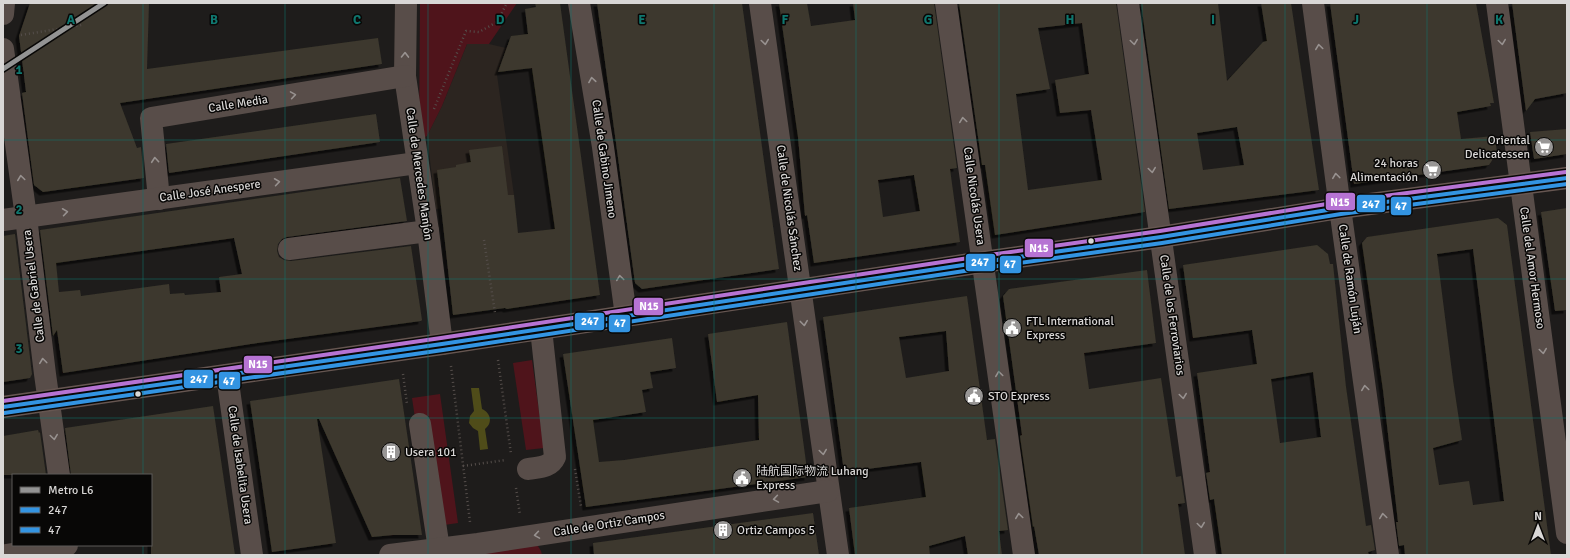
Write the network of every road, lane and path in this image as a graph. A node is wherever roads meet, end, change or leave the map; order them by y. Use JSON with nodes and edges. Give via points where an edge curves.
{"nodes":[{"id":1,"x":4,"y":3,"type":"edge"},
{"id":2,"x":406,"y":3,"type":"edge"},
{"id":3,"x":507,"y":3,"type":"edge"},
{"id":4,"x":579,"y":3,"type":"edge"},
{"id":5,"x":760,"y":3,"type":"edge"},
{"id":6,"x":946,"y":3,"type":"edge"},
{"id":7,"x":1128,"y":3,"type":"edge"},
{"id":8,"x":1314,"y":3,"type":"edge"},
{"id":9,"x":1497,"y":3,"type":"edge"},
{"id":10,"x":3,"y":14,"type":"edge"},
{"id":11,"x":82,"y":25,"type":"dead end"},
{"id":12,"x":20,"y":35,"type":"dead end"},
{"id":13,"x":3,"y":49,"type":"edge"},
{"id":14,"x":405,"y":76,"type":"junction"},
{"id":15,"x":434,"y":110,"type":"dead end"},
{"id":16,"x":417,"y":163,"type":"junction"},
{"id":17,"x":1567,"y":178,"type":"edge"},
{"id":18,"x":1521,"y":184,"type":"junction"},
{"id":19,"x":159,"y":198,"type":"junction"},
{"id":20,"x":1340,"y":208,"type":"junction"},
{"id":21,"x":26,"y":217,"type":"junction"},
{"id":22,"x":3,"y":220,"type":"edge"},
{"id":23,"x":428,"y":231,"type":"junction"},
{"id":24,"x":1161,"y":237,"type":"junction"},
{"id":25,"x":484,"y":240,"type":"dead end"},
{"id":26,"x":289,"y":249,"type":"dead end"},
{"id":27,"x":983,"y":262,"type":"junction"},
{"id":28,"x":800,"y":291,"type":"junction"},
{"id":29,"x":626,"y":316,"type":"junction"},
{"id":30,"x":496,"y":319,"type":"dead end"},
{"id":31,"x":541,"y":329,"type":"junction"},
{"id":32,"x":442,"y":344,"type":"junction"},
{"id":33,"x":498,"y":359,"type":"dead end"},
{"id":34,"x":451,"y":366,"type":"dead end"},
{"id":35,"x":227,"y":375,"type":"junction"},
{"id":36,"x":48,"y":400,"type":"junction"},
{"id":37,"x":3,"y":407,"type":"edge"},
{"id":38,"x":420,"y":424,"type":"dead end"},
{"id":39,"x":463,"y":466,"type":"junction"},
{"id":40,"x":59,"y":474,"type":"edge"},
{"id":41,"x":522,"y":476,"type":"joint"},
{"id":42,"x":828,"y":491,"type":"junction"},
{"id":43,"x":521,"y":520,"type":"dead end"},
{"id":44,"x":471,"y":528,"type":"dead end"},
{"id":45,"x":1567,"y":533,"type":"edge"},
{"id":46,"x":62,"y":546,"type":"edge"},
{"id":47,"x":439,"y":549,"type":"junction"},
{"id":48,"x":6,"y":555,"type":"edge"},
{"id":49,"x":252,"y":555,"type":"edge"},
{"id":50,"x":390,"y":555,"type":"edge"},
{"id":51,"x":838,"y":555,"type":"edge"},
{"id":52,"x":1024,"y":555,"type":"edge"},
{"id":53,"x":1205,"y":555,"type":"edge"},
{"id":54,"x":1388,"y":555,"type":"edge"}],
"edges":[{"from":1,"to":10,"type":"street"},
{"from":14,"to":2,"type":"street","name":"Calle de Mercedes Manjón","one_way":true},
{"from":3,"to":15,"type":"path","via":[[497,22],[479,32],[466,31]]},
{"from":29,"to":4,"type":"street","name":"Calle de Gabino Jimeno","one_way":true,"via":[[603,147]]},
{"from":5,"to":28,"type":"street","name":"Calle de Nicolás Sánchez","one_way":true},
{"from":27,"to":6,"type":"street","name":"Calle Nicolás Usera","one_way":true},
{"from":7,"to":24,"type":"street","name":"Calle de los Ferroviarios","one_way":true},
{"from":20,"to":8,"type":"street","name":"Calle de Ramón Luján","one_way":true},
{"from":9,"to":18,"type":"street","name":"Calle del Amor Hermoso","one_way":true},
{"from":11,"to":12,"type":"path"},
{"from":21,"to":13,"type":"street","name":"Calle de Gabriel Usera","one_way":true},
{"from":14,"to":16,"type":"street","name":"Calle de Mercedes Manjón"},
{"from":19,"to":14,"type":"street","name":"Calle Media","one_way":true,"via":[[151,118]]},
{"from":19,"to":16,"type":"street","name":"Calle José Anespere","one_way":true},
{"from":16,"to":23,"type":"street","name":"Calle de Mercedes Manjón"},
{"from":17,"to":18,"type":"main road"},
{"from":18,"to":20,"type":"main road"},
{"from":18,"to":45,"type":"street","name":"Calle del Amor Hermoso","one_way":true},
{"from":21,"to":19,"type":"street","name":"Calle José Anespere","one_way":true},
{"from":20,"to":24,"type":"main road"},
{"from":54,"to":20,"type":"street","name":"Calle de Ramón Luján","one_way":true},
{"from":21,"to":22,"type":"street","name":"Calle José Anespere"},
{"from":36,"to":21,"type":"street","name":"Calle de Gabriel Usera","one_way":true},
{"from":23,"to":26,"type":"street"},
{"from":23,"to":32,"type":"street","name":"Calle de Mercedes Manjón"},
{"from":24,"to":27,"type":"main road"},
{"from":24,"to":53,"type":"street","name":"Calle de los Ferroviarios","one_way":true},
{"from":25,"to":30,"type":"path"},
{"from":27,"to":28,"type":"main road"},
{"from":52,"to":27,"type":"street","name":"Calle Nicolás Usera","one_way":true},
{"from":28,"to":29,"type":"main road"},
{"from":28,"to":42,"type":"street","name":"Calle de Nicolás Sánchez","one_way":true},
{"from":29,"to":31,"type":"main road"},
{"from":31,"to":32,"type":"main road"},
{"from":31,"to":41,"type":"street","via":[[555,457],[552,463]]},
{"from":32,"to":35,"type":"main road"},
{"from":33,"to":39,"type":"path","via":[[512,460]]},
{"from":34,"to":39,"type":"path"},
{"from":35,"to":36,"type":"main road"},
{"from":35,"to":49,"type":"street","name":"Calle de Isabelita Usera"},
{"from":36,"to":37,"type":"main road"},
{"from":36,"to":40,"type":"street","name":"Calle de Gabriel Usera","one_way":true},
{"from":38,"to":47,"type":"street"},
{"from":39,"to":44,"type":"path"},
{"from":41,"to":43,"type":"path"},
{"from":42,"to":47,"type":"street","name":"Calle de Ortiz Campos","one_way":true},
{"from":42,"to":51,"type":"street","name":"Calle de Nicolás Sánchez"},
{"from":46,"to":48,"type":"street"},
{"from":47,"to":50,"type":"street","name":"Calle de Ortiz Campos"}]}
